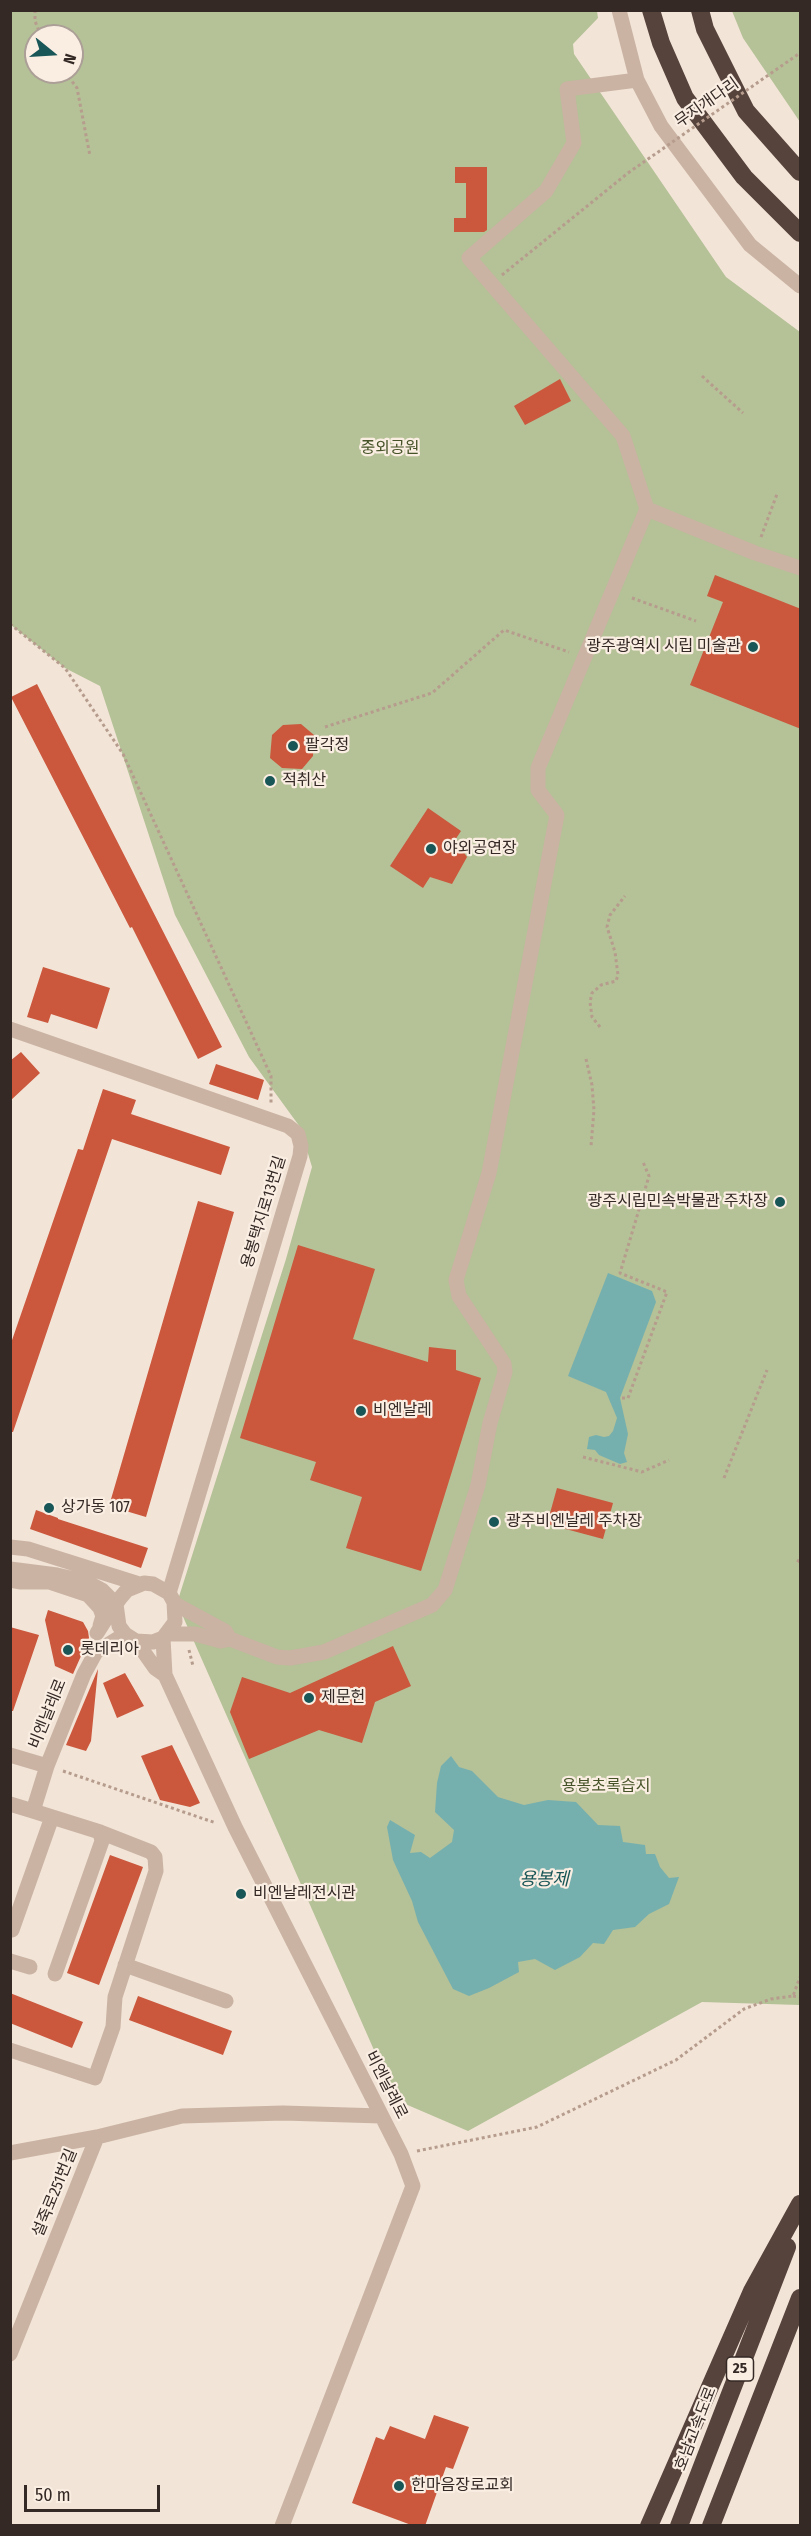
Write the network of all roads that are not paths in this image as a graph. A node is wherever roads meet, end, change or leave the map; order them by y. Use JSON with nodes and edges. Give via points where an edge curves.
{"nodes":[{"id":1,"x":619,"y":10,"type":"edge"},
{"id":2,"x":651,"y":10,"type":"edge"},
{"id":3,"x":700,"y":10,"type":"edge"},
{"id":4,"x":637,"y":80,"type":"junction"},
{"id":5,"x":801,"y":172,"type":"edge"},
{"id":6,"x":801,"y":233,"type":"edge"},
{"id":7,"x":801,"y":286,"type":"edge"},
{"id":8,"x":647,"y":509,"type":"junction"},
{"id":9,"x":801,"y":568,"type":"edge"},
{"id":10,"x":10,"y":1029,"type":"edge"},
{"id":11,"x":10,"y":1546,"type":"edge"},
{"id":12,"x":10,"y":1569,"type":"edge"},
{"id":13,"x":10,"y":1580,"type":"edge"},
{"id":14,"x":139,"y":1584,"type":"junction"},
{"id":15,"x":172,"y":1599,"type":"junction"},
{"id":16,"x":116,"y":1604,"type":"junction"},
{"id":17,"x":97,"y":1633,"type":"junction"},
{"id":18,"x":189,"y":1634,"type":"junction"},
{"id":19,"x":164,"y":1636,"type":"junction"},
{"id":20,"x":130,"y":1637,"type":"junction"},
{"id":21,"x":230,"y":1639,"type":"junction"},
{"id":22,"x":84,"y":1674,"type":"junction"},
{"id":23,"x":165,"y":1675,"type":"junction"},
{"id":24,"x":10,"y":1755,"type":"edge"},
{"id":25,"x":47,"y":1766,"type":"junction"},
{"id":26,"x":10,"y":1804,"type":"edge"},
{"id":27,"x":33,"y":1811,"type":"junction"},
{"id":28,"x":52,"y":1817,"type":"junction"},
{"id":29,"x":100,"y":1832,"type":"junction"},
{"id":30,"x":12,"y":1930,"type":"edge"},
{"id":31,"x":10,"y":1960,"type":"edge"},
{"id":32,"x":125,"y":1965,"type":"junction"},
{"id":33,"x":30,"y":1967,"type":"dead end"},
{"id":34,"x":55,"y":1974,"type":"dead end"},
{"id":35,"x":226,"y":2001,"type":"dead end"},
{"id":36,"x":10,"y":2050,"type":"edge"},
{"id":37,"x":381,"y":2116,"type":"junction"},
{"id":38,"x":97,"y":2137,"type":"junction"},
{"id":39,"x":10,"y":2154,"type":"edge"},
{"id":40,"x":801,"y":2204,"type":"edge"},
{"id":41,"x":801,"y":2212,"type":"edge"},
{"id":42,"x":801,"y":2298,"type":"edge"},
{"id":43,"x":12,"y":2347,"type":"edge"},
{"id":44,"x":282,"y":2526,"type":"edge"},
{"id":45,"x":649,"y":2526,"type":"edge"},
{"id":46,"x":680,"y":2526,"type":"edge"},
{"id":47,"x":711,"y":2526,"type":"edge"}],
"edges":[{"from":1,"to":4,"type":"street"},
{"from":2,"to":6,"type":"highway","via":[[685,98],[744,177]]},
{"from":3,"to":5,"type":"highway","via":[[705,29],[746,111]]},
{"from":4,"to":7,"type":"street","via":[[661,126],[750,245]]},
{"from":4,"to":8,"type":"street","via":[[567,89],[574,143],[546,191],[469,258],[623,436]]},
{"from":8,"to":9,"type":"street"},
{"from":8,"to":21,"type":"street","via":[[538,768],[538,790],[557,815],[489,1173],[456,1280],[459,1296],[504,1364],[505,1372],[478,1485],[445,1590],[432,1605],[308,1656],[277,1657]]},
{"from":10,"to":15,"type":"street","name":"용봉택지로13번길","via":[[288,1126],[298,1134],[300,1156]]},
{"from":11,"to":14,"type":"street"},
{"from":12,"to":16,"type":"street","via":[[87,1582]]},
{"from":13,"to":17,"type":"street","via":[[49,1582],[88,1595],[103,1616]]},
{"from":14,"to":15,"type":"street","via":[[153,1584]]},
{"from":14,"to":16,"type":"street","via":[[127,1590]]},
{"from":15,"to":19,"type":"street","via":[[175,1622]]},
{"from":15,"to":21,"type":"street","via":[[225,1631]]},
{"from":16,"to":17,"type":"street"},
{"from":16,"to":20,"type":"street","via":[[119,1626]]},
{"from":17,"to":22,"type":"street"},
{"from":18,"to":19,"type":"street"},
{"from":18,"to":21,"type":"street","via":[[221,1641]]},
{"from":18,"to":23,"type":"street","via":[[178,1640],[172,1668]]},
{"from":19,"to":20,"type":"street","via":[[153,1642]]},
{"from":19,"to":23,"type":"street"},
{"from":20,"to":22,"type":"street","via":[[96,1652]]},
{"from":20,"to":23,"type":"street","via":[[154,1668]]},
{"from":22,"to":25,"type":"street","name":"비엔날레로"},
{"from":23,"to":37,"type":"street","name":"비엔날레로","via":[[235,1827]]},
{"from":24,"to":25,"type":"street","name":"비엔날레로"},
{"from":25,"to":27,"type":"street"},
{"from":26,"to":27,"type":"street"},
{"from":27,"to":28,"type":"street"},
{"from":28,"to":29,"type":"street"},
{"from":28,"to":30,"type":"street"},
{"from":29,"to":32,"type":"street","via":[[155,1857],[156,1871]]},
{"from":29,"to":34,"type":"street","via":[[102,1841]]},
{"from":31,"to":33,"type":"street"},
{"from":32,"to":35,"type":"street"},
{"from":32,"to":36,"type":"street","via":[[115,1996],[113,2027],[95,2078]]},
{"from":37,"to":38,"type":"street","via":[[182,2116]]},
{"from":37,"to":44,"type":"street","name":"비엔날레로","via":[[413,2186]]},
{"from":38,"to":39,"type":"street","name":"설죽로251번길"},
{"from":38,"to":43,"type":"street","name":"설죽로251번길"},
{"from":40,"to":45,"type":"highway","via":[[752,2291]]},
{"from":41,"to":46,"type":"highway","name":"호남고속도로","number":"25"},
{"from":42,"to":47,"type":"highway","number":"25"}]}
